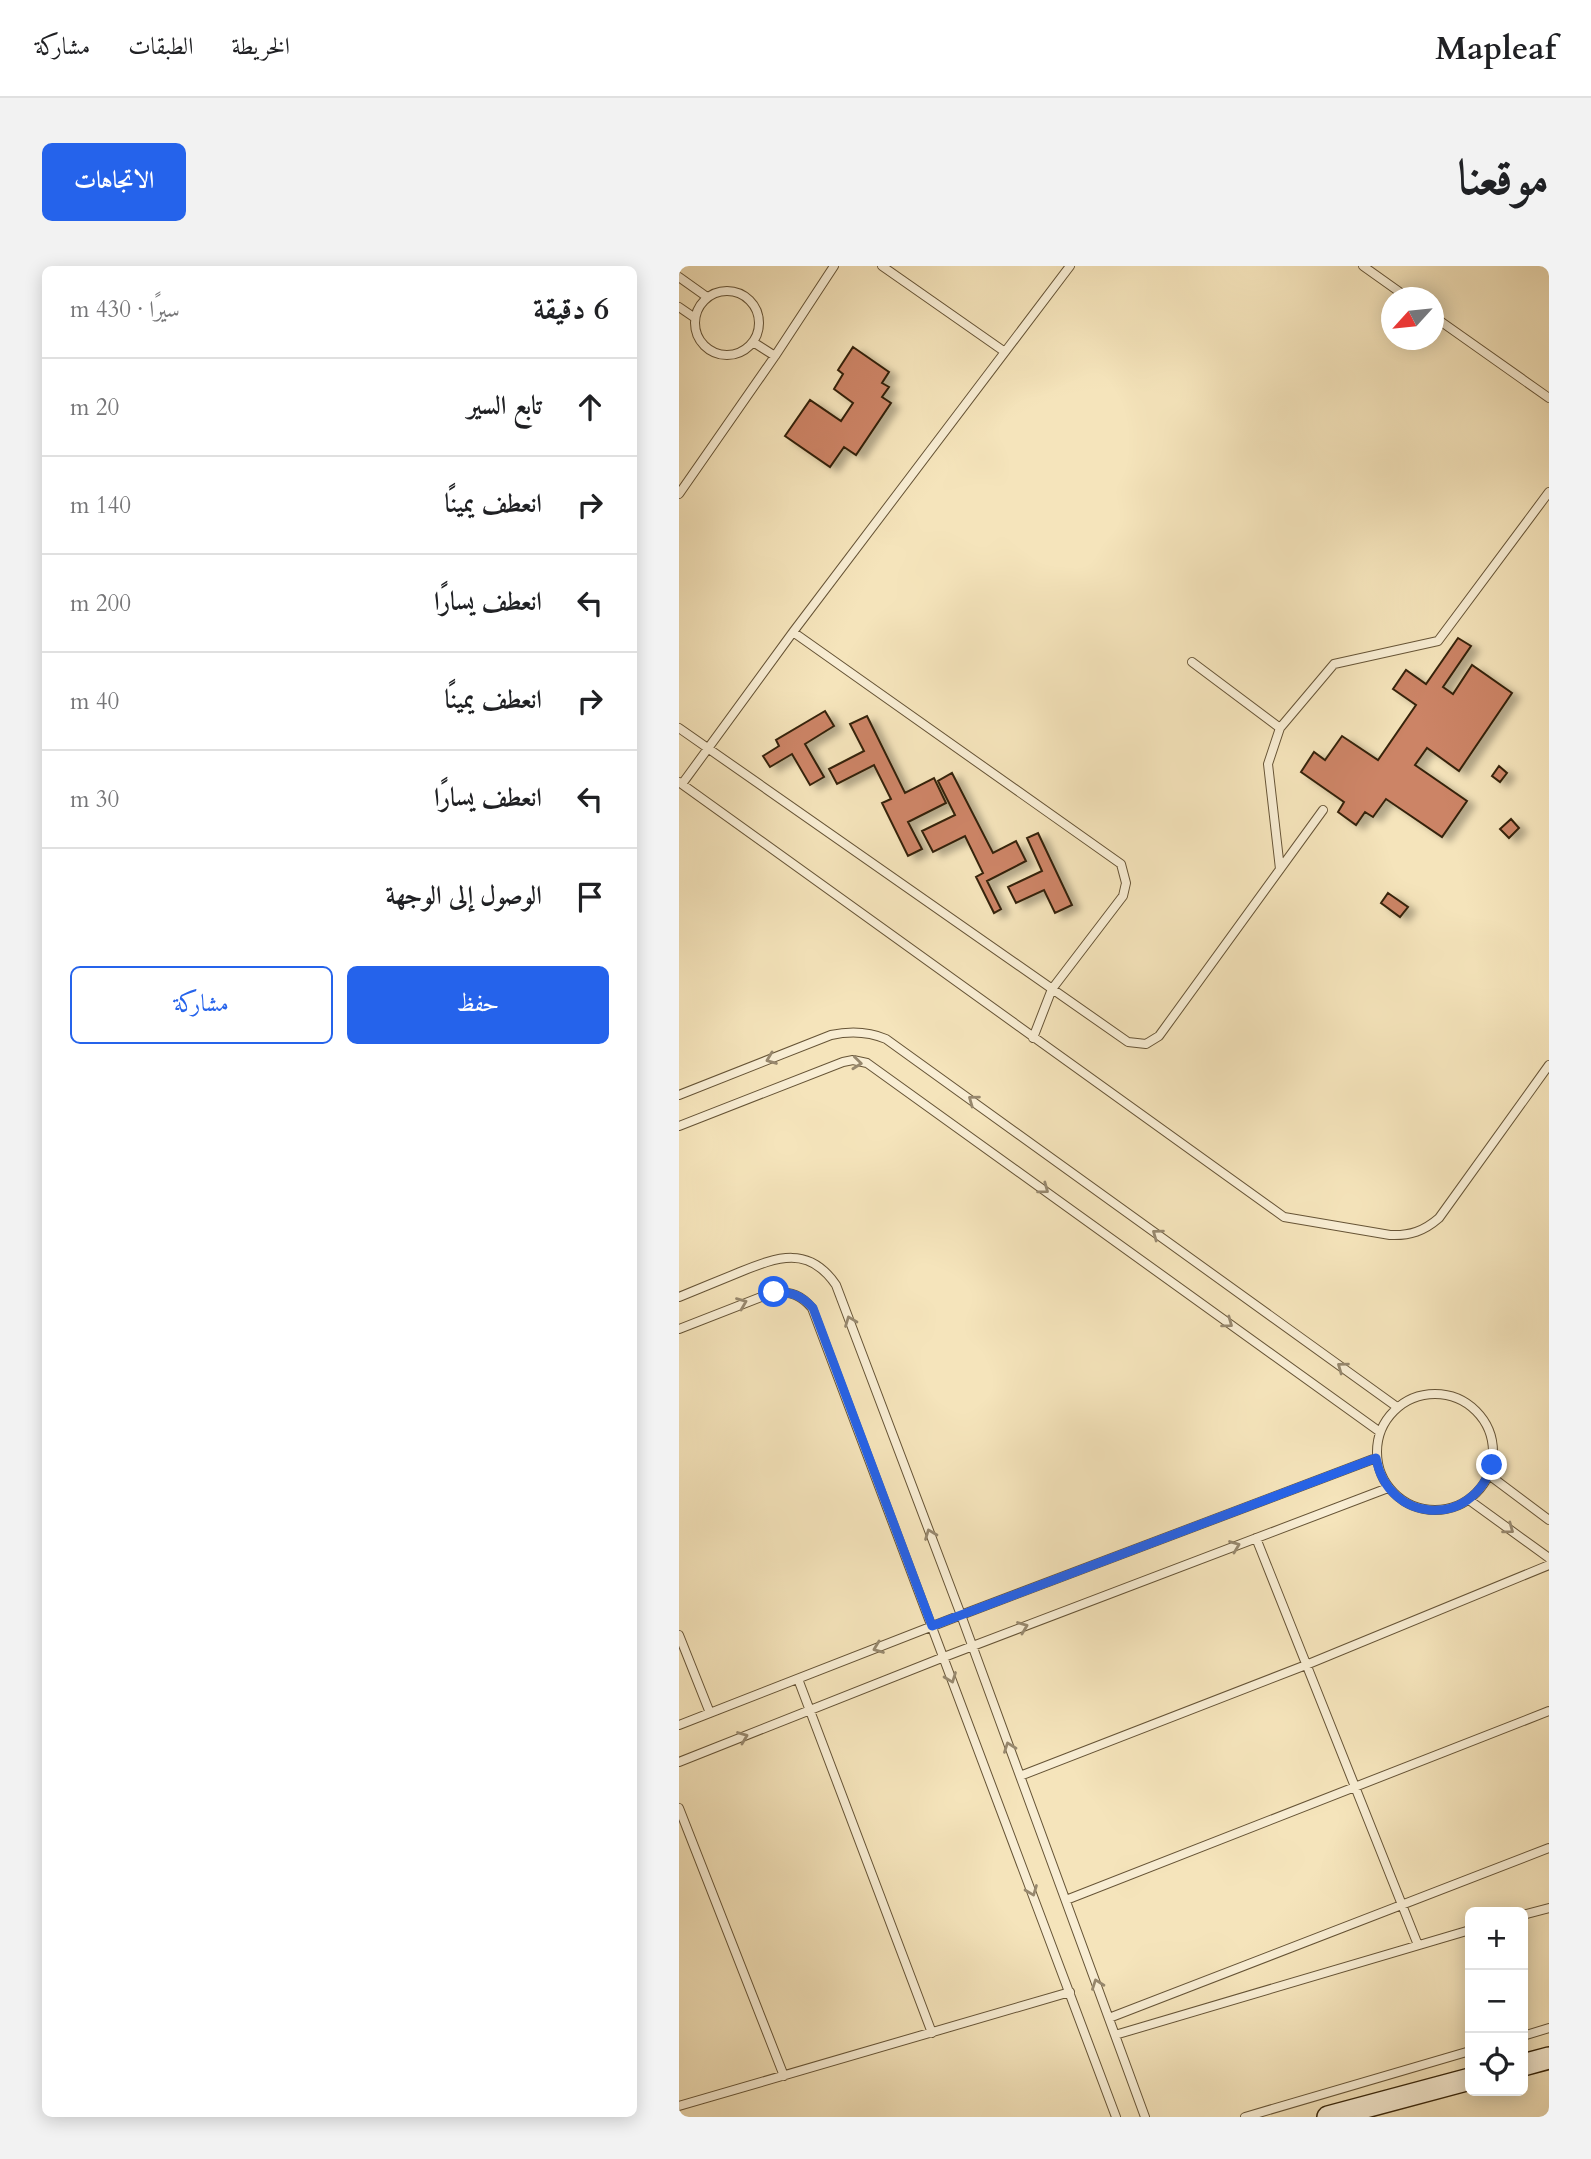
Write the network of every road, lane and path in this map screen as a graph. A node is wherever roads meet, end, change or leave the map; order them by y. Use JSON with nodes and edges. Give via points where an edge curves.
{"nodes":[{"id":1,"x":834,"y":266,"type":"edge"},
{"id":2,"x":882,"y":266,"type":"edge"},
{"id":3,"x":1070,"y":266,"type":"edge"},
{"id":4,"x":1363,"y":266,"type":"edge"},
{"id":5,"x":679,"y":277,"type":"edge"},
{"id":6,"x":1393,"y":287,"type":"edge"},
{"id":7,"x":707,"y":297,"type":"junction"},
{"id":8,"x":679,"y":307,"type":"edge"},
{"id":9,"x":695,"y":318,"type":"junction"},
{"id":10,"x":1444,"y":324,"type":"edge"},
{"id":11,"x":753,"y":342,"type":"junction"},
{"id":12,"x":1005,"y":352,"type":"junction"},
{"id":13,"x":775,"y":356,"type":"junction"},
{"id":14,"x":1549,"y":398,"type":"edge"},
{"id":15,"x":1549,"y":492,"type":"edge"},
{"id":16,"x":679,"y":494,"type":"edge"},
{"id":17,"x":793,"y":632,"type":"junction"},
{"id":18,"x":1192,"y":662,"type":"dead end"},
{"id":19,"x":679,"y":728,"type":"edge"},
{"id":20,"x":1280,"y":728,"type":"junction"},
{"id":21,"x":708,"y":748,"type":"junction"},
{"id":22,"x":680,"y":783,"type":"edge"},
{"id":23,"x":1323,"y":810,"type":"dead end"},
{"id":24,"x":1280,"y":869,"type":"junction"},
{"id":25,"x":1052,"y":989,"type":"junction"},
{"id":26,"x":1033,"y":1038,"type":"junction"},
{"id":27,"x":1549,"y":1065,"type":"edge"},
{"id":28,"x":679,"y":1095,"type":"edge"},
{"id":29,"x":679,"y":1126,"type":"edge"},
{"id":30,"x":679,"y":1297,"type":"edge"},
{"id":31,"x":679,"y":1329,"type":"edge"},
{"id":32,"x":1397,"y":1407,"type":"junction"},
{"id":33,"x":1380,"y":1432,"type":"junction"},
{"id":34,"x":1376,"y":1458,"type":"junction"},
{"id":35,"x":1489,"y":1475,"type":"junction"},
{"id":36,"x":1388,"y":1488,"type":"junction"},
{"id":37,"x":1468,"y":1500,"type":"junction"},
{"id":38,"x":1549,"y":1520,"type":"edge"},
{"id":39,"x":1256,"y":1538,"type":"junction"},
{"id":40,"x":1549,"y":1559,"type":"edge"},
{"id":41,"x":1549,"y":1565,"type":"edge"},
{"id":42,"x":961,"y":1615,"type":"junction"},
{"id":43,"x":932,"y":1626,"type":"junction"},
{"id":44,"x":679,"y":1635,"type":"edge"},
{"id":45,"x":972,"y":1647,"type":"junction"},
{"id":46,"x":944,"y":1657,"type":"junction"},
{"id":47,"x":1306,"y":1665,"type":"junction"},
{"id":48,"x":798,"y":1679,"type":"junction"},
{"id":49,"x":810,"y":1710,"type":"junction"},
{"id":50,"x":1549,"y":1711,"type":"edge"},
{"id":51,"x":711,"y":1713,"type":"junction"},
{"id":52,"x":679,"y":1725,"type":"edge"},
{"id":53,"x":679,"y":1762,"type":"edge"},
{"id":54,"x":1020,"y":1776,"type":"junction"},
{"id":55,"x":1355,"y":1787,"type":"junction"},
{"id":56,"x":679,"y":1808,"type":"edge"},
{"id":57,"x":1549,"y":1848,"type":"edge"},
{"id":58,"x":1066,"y":1900,"type":"junction"},
{"id":59,"x":1402,"y":1905,"type":"junction"},
{"id":60,"x":1549,"y":1908,"type":"edge"},
{"id":61,"x":1528,"y":1914,"type":"edge"},
{"id":62,"x":1465,"y":1931,"type":"edge"},
{"id":63,"x":1418,"y":1945,"type":"junction"},
{"id":64,"x":1070,"y":1992,"type":"junction"},
{"id":65,"x":1109,"y":2018,"type":"junction"},
{"id":66,"x":1549,"y":2028,"type":"edge"},
{"id":67,"x":932,"y":2033,"type":"junction"},
{"id":68,"x":1528,"y":2034,"type":"edge"},
{"id":69,"x":1115,"y":2035,"type":"junction"},
{"id":70,"x":1465,"y":2052,"type":"edge"},
{"id":71,"x":1549,"y":2058,"type":"edge"},
{"id":72,"x":1528,"y":2064,"type":"edge"},
{"id":73,"x":784,"y":2076,"type":"junction"},
{"id":74,"x":1465,"y":2080,"type":"edge"},
{"id":75,"x":679,"y":2106,"type":"edge"},
{"id":76,"x":1116,"y":2117,"type":"edge"},
{"id":77,"x":1145,"y":2117,"type":"edge"},
{"id":78,"x":1245,"y":2117,"type":"edge"},
{"id":79,"x":1328,"y":2117,"type":"edge"}],
"edges":[{"from":1,"to":13,"type":"lane"},
{"from":2,"to":12,"type":"lane"},
{"from":3,"to":12,"type":"lane"},
{"from":4,"to":6,"type":"lane"},
{"from":5,"to":7,"type":"lane"},
{"from":7,"to":9,"type":"lane"},
{"from":7,"to":11,"type":"lane","via":[[734,291],[752,303],[759,321]]},
{"from":8,"to":9,"type":"lane"},
{"from":9,"to":11,"type":"lane","via":[[697,333],[711,350],[730,355]]},
{"from":10,"to":14,"type":"lane"},
{"from":11,"to":13,"type":"lane"},
{"from":12,"to":17,"type":"lane"},
{"from":13,"to":16,"type":"lane"},
{"from":15,"to":20,"type":"lane","via":[[1438,641],[1334,664]]},
{"from":17,"to":21,"type":"lane"},
{"from":17,"to":25,"type":"lane","via":[[1121,864],[1126,883],[1123,896]]},
{"from":18,"to":20,"type":"lane"},
{"from":19,"to":21,"type":"lane"},
{"from":20,"to":24,"type":"lane","via":[[1268,764]]},
{"from":21,"to":22,"type":"lane"},
{"from":21,"to":25,"type":"lane"},
{"from":22,"to":26,"type":"lane"},
{"from":23,"to":24,"type":"lane"},
{"from":24,"to":25,"type":"lane","via":[[1159,1036],[1146,1044],[1128,1042]]},
{"from":25,"to":26,"type":"lane"},
{"from":26,"to":27,"type":"lane","via":[[1275,1213],[1401,1236],[1422,1231],[1439,1218]]},
{"from":32,"to":28,"type":"lane","one_way":true,"via":[[886,1039],[855,1032],[831,1035]]},
{"from":29,"to":33,"type":"lane","one_way":true,"via":[[843,1062],[867,1063]]},
{"from":42,"to":30,"type":"lane","one_way":true,"via":[[830,1277],[806,1260],[779,1258]]},
{"from":31,"to":43,"type":"lane","one_way":true,"via":[[774,1292],[792,1293],[813,1308]]},
{"from":32,"to":33,"type":"lane"},
{"from":32,"to":35,"type":"lane","via":[[1416,1396],[1439,1394],[1469,1405],[1485,1422],[1492,1443]]},
{"from":33,"to":34,"type":"lane"},
{"from":34,"to":36,"type":"lane"},
{"from":34,"to":42,"type":"lane"},
{"from":35,"to":37,"type":"lane"},
{"from":35,"to":38,"type":"lane"},
{"from":36,"to":37,"type":"lane","via":[[1405,1503],[1426,1510],[1448,1509]]},
{"from":36,"to":39,"type":"lane"},
{"from":37,"to":40,"type":"lane","one_way":true},
{"from":45,"to":39,"type":"lane","one_way":true},
{"from":39,"to":47,"type":"lane"},
{"from":41,"to":47,"type":"lane"},
{"from":42,"to":43,"type":"lane"},
{"from":42,"to":45,"type":"lane"},
{"from":43,"to":46,"type":"lane"},
{"from":43,"to":48,"type":"lane","one_way":true},
{"from":44,"to":51,"type":"lane"},
{"from":45,"to":46,"type":"lane"},
{"from":54,"to":45,"type":"lane","one_way":true},
{"from":46,"to":49,"type":"lane"},
{"from":46,"to":64,"type":"lane","one_way":true},
{"from":47,"to":54,"type":"lane"},
{"from":47,"to":55,"type":"lane"},
{"from":48,"to":49,"type":"lane"},
{"from":48,"to":51,"type":"lane"},
{"from":53,"to":49,"type":"lane","one_way":true},
{"from":49,"to":67,"type":"lane"},
{"from":50,"to":55,"type":"lane"},
{"from":51,"to":52,"type":"lane"},
{"from":54,"to":58,"type":"lane"},
{"from":55,"to":58,"type":"lane"},
{"from":55,"to":59,"type":"lane"},
{"from":56,"to":73,"type":"lane"},
{"from":57,"to":59,"type":"lane"},
{"from":65,"to":58,"type":"lane","one_way":true},
{"from":59,"to":63,"type":"lane"},
{"from":59,"to":65,"type":"lane"},
{"from":60,"to":61,"type":"lane"},
{"from":62,"to":63,"type":"lane"},
{"from":63,"to":69,"type":"lane"},
{"from":64,"to":67,"type":"lane"},
{"from":64,"to":76,"type":"lane"},
{"from":65,"to":69,"type":"lane"},
{"from":66,"to":68,"type":"lane"},
{"from":67,"to":73,"type":"lane"},
{"from":69,"to":77,"type":"lane"},
{"from":70,"to":78,"type":"lane"},
{"from":71,"to":72,"type":"street"},
{"from":73,"to":75,"type":"lane"},
{"from":74,"to":79,"type":"street"}]}
